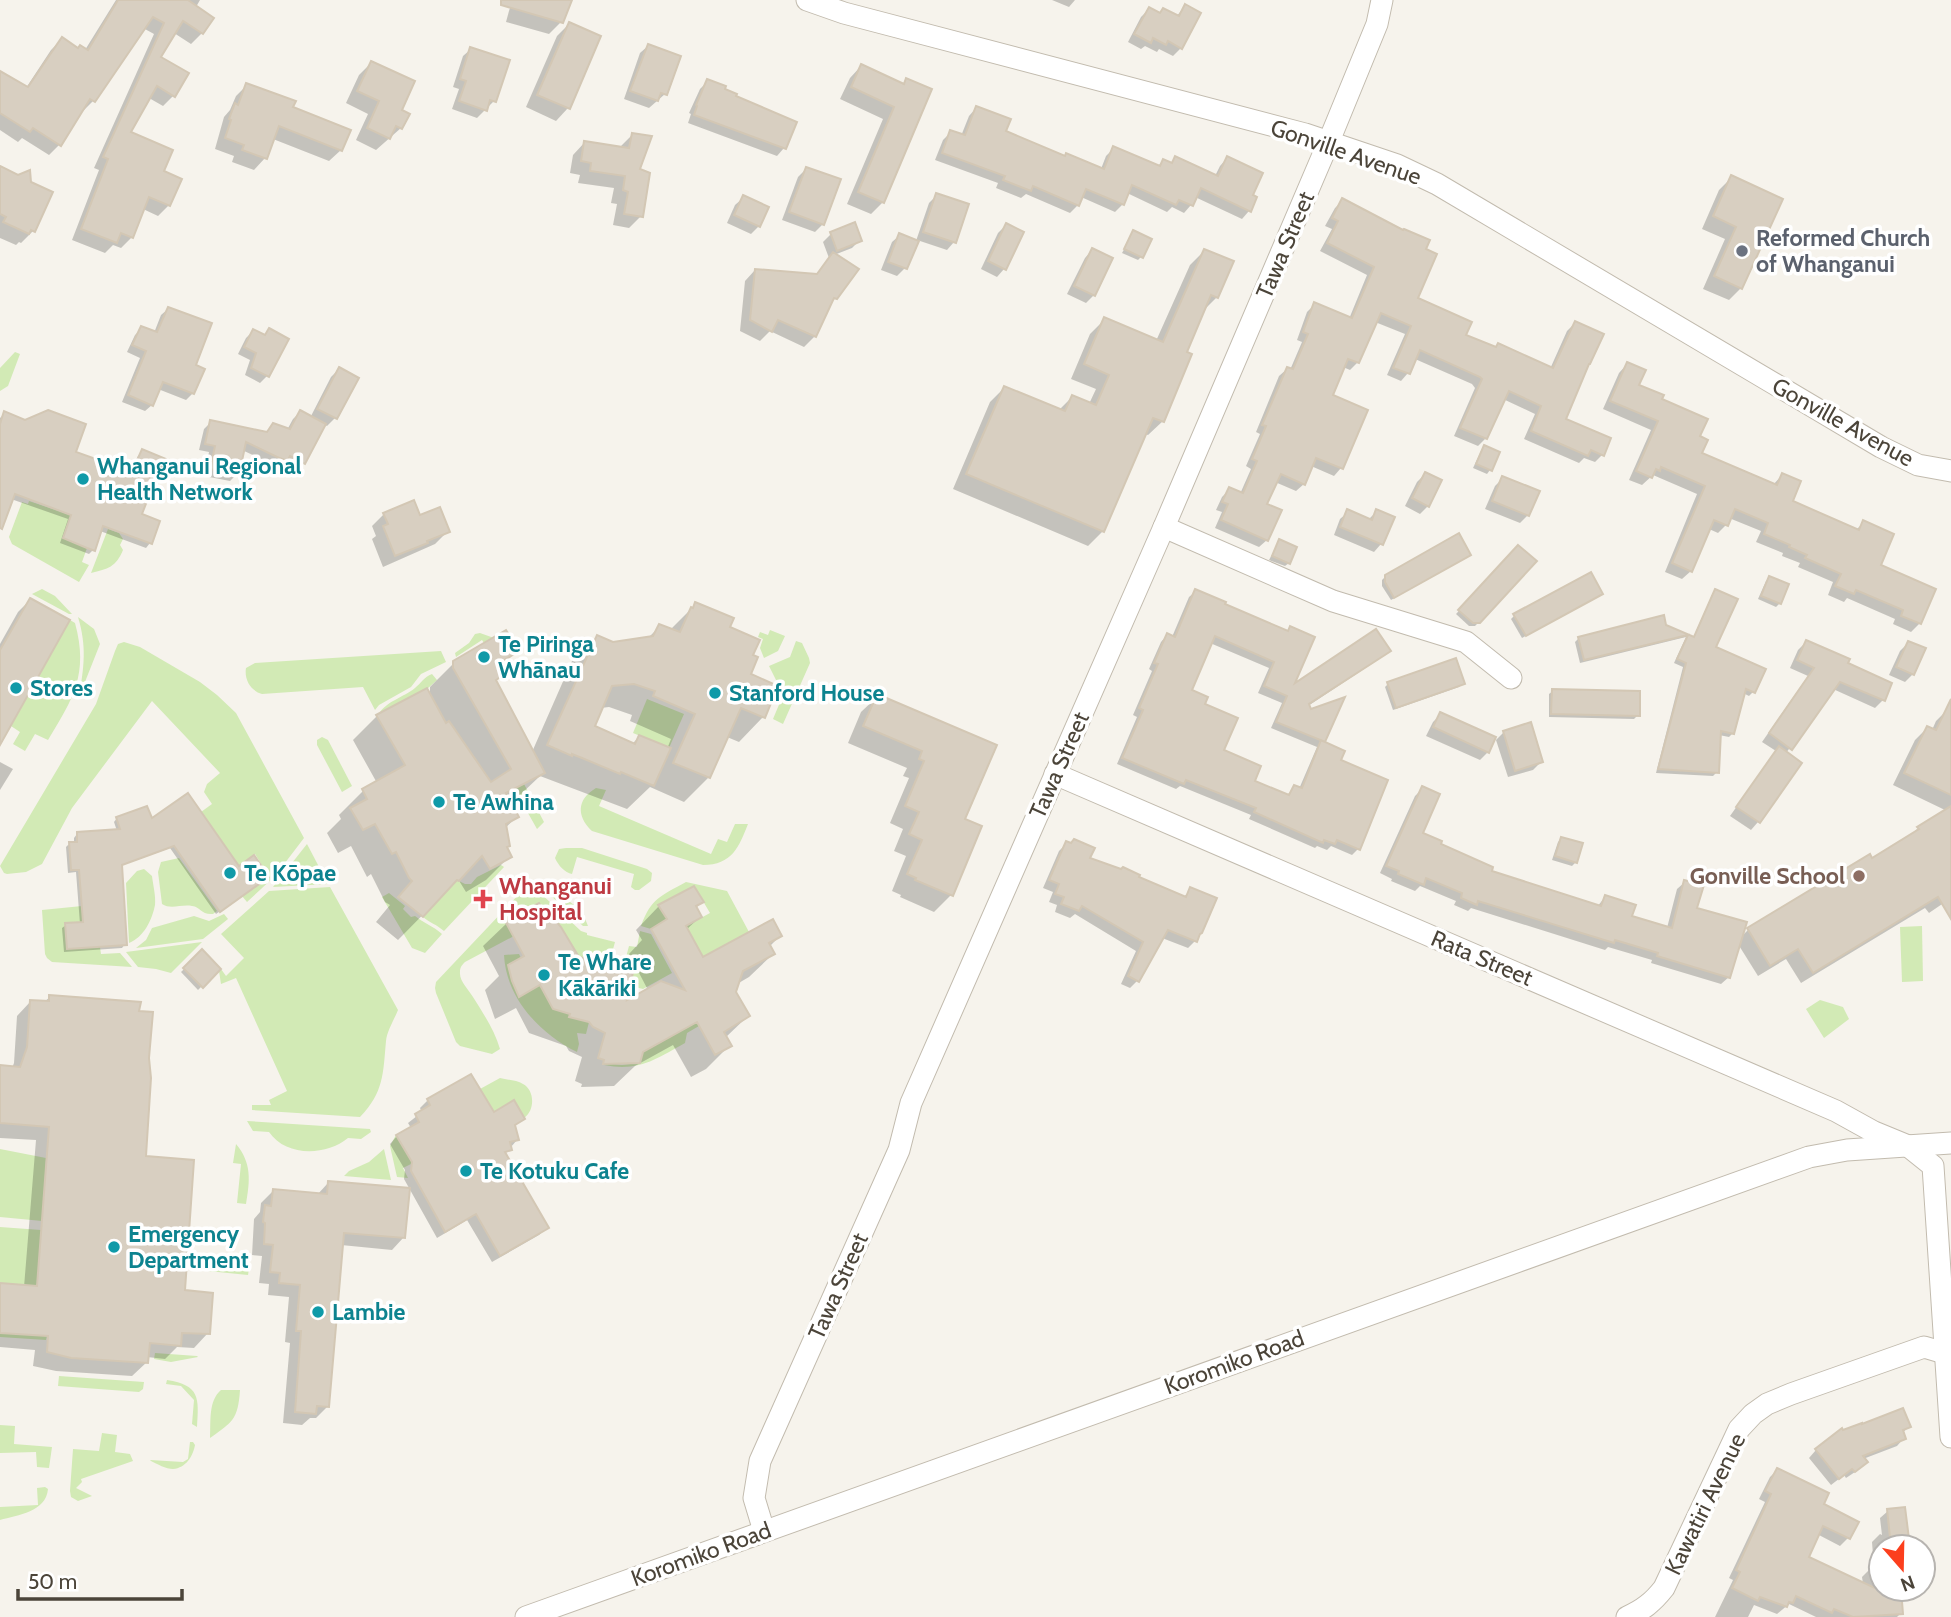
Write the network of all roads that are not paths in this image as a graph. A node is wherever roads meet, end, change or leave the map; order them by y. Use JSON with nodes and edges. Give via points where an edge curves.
{"nodes":[{"id":1,"x":807,"y":0,"type":"edge"},
{"id":2,"x":1382,"y":0,"type":"edge"},
{"id":3,"x":1329,"y":141,"type":"junction"},
{"id":4,"x":1951,"y":471,"type":"edge"},
{"id":5,"x":1164,"y":527,"type":"junction"},
{"id":6,"x":1511,"y":678,"type":"dead end"},
{"id":7,"x":1055,"y":774,"type":"junction"},
{"id":8,"x":1951,"y":1143,"type":"edge"},
{"id":9,"x":1908,"y":1146,"type":"junction"},
{"id":10,"x":1948,"y":1354,"type":"edge"},
{"id":11,"x":1951,"y":1437,"type":"edge"},
{"id":12,"x":764,"y":1531,"type":"junction"},
{"id":13,"x":526,"y":1617,"type":"edge"},
{"id":14,"x":1627,"y":1617,"type":"edge"}],
"edges":[{"from":1,"to":3,"type":"street","name":"Gonville Avenue"},
{"from":2,"to":3,"type":"street","name":"Tawa Street","via":[[1377,24]]},
{"from":3,"to":4,"type":"street","name":"Gonville Avenue","via":[[1437,184],[1881,447],[1918,465]]},
{"from":3,"to":5,"type":"street","name":"Tawa Street"},
{"from":5,"to":6,"type":"street","via":[[1333,601],[1466,642]]},
{"from":5,"to":7,"type":"street","name":"Tawa Street"},
{"from":7,"to":9,"type":"street","name":"Rata Street"},
{"from":7,"to":12,"type":"street","name":"Tawa Street","via":[[911,1103],[899,1150],[760,1461],[754,1498]]},
{"from":8,"to":9,"type":"street","name":"Koromiko Road"},
{"from":9,"to":10,"type":"street","via":[[1933,1166]]},
{"from":9,"to":12,"type":"street","name":"Koromiko Road","via":[[1809,1157]]},
{"from":10,"to":11,"type":"street"},
{"from":10,"to":14,"type":"street","name":"Kawatiri Avenue","via":[[1924,1347],[1791,1394],[1753,1414],[1731,1444],[1664,1588],[1650,1604]]},
{"from":12,"to":13,"type":"street","name":"Koromiko Road"}]}
